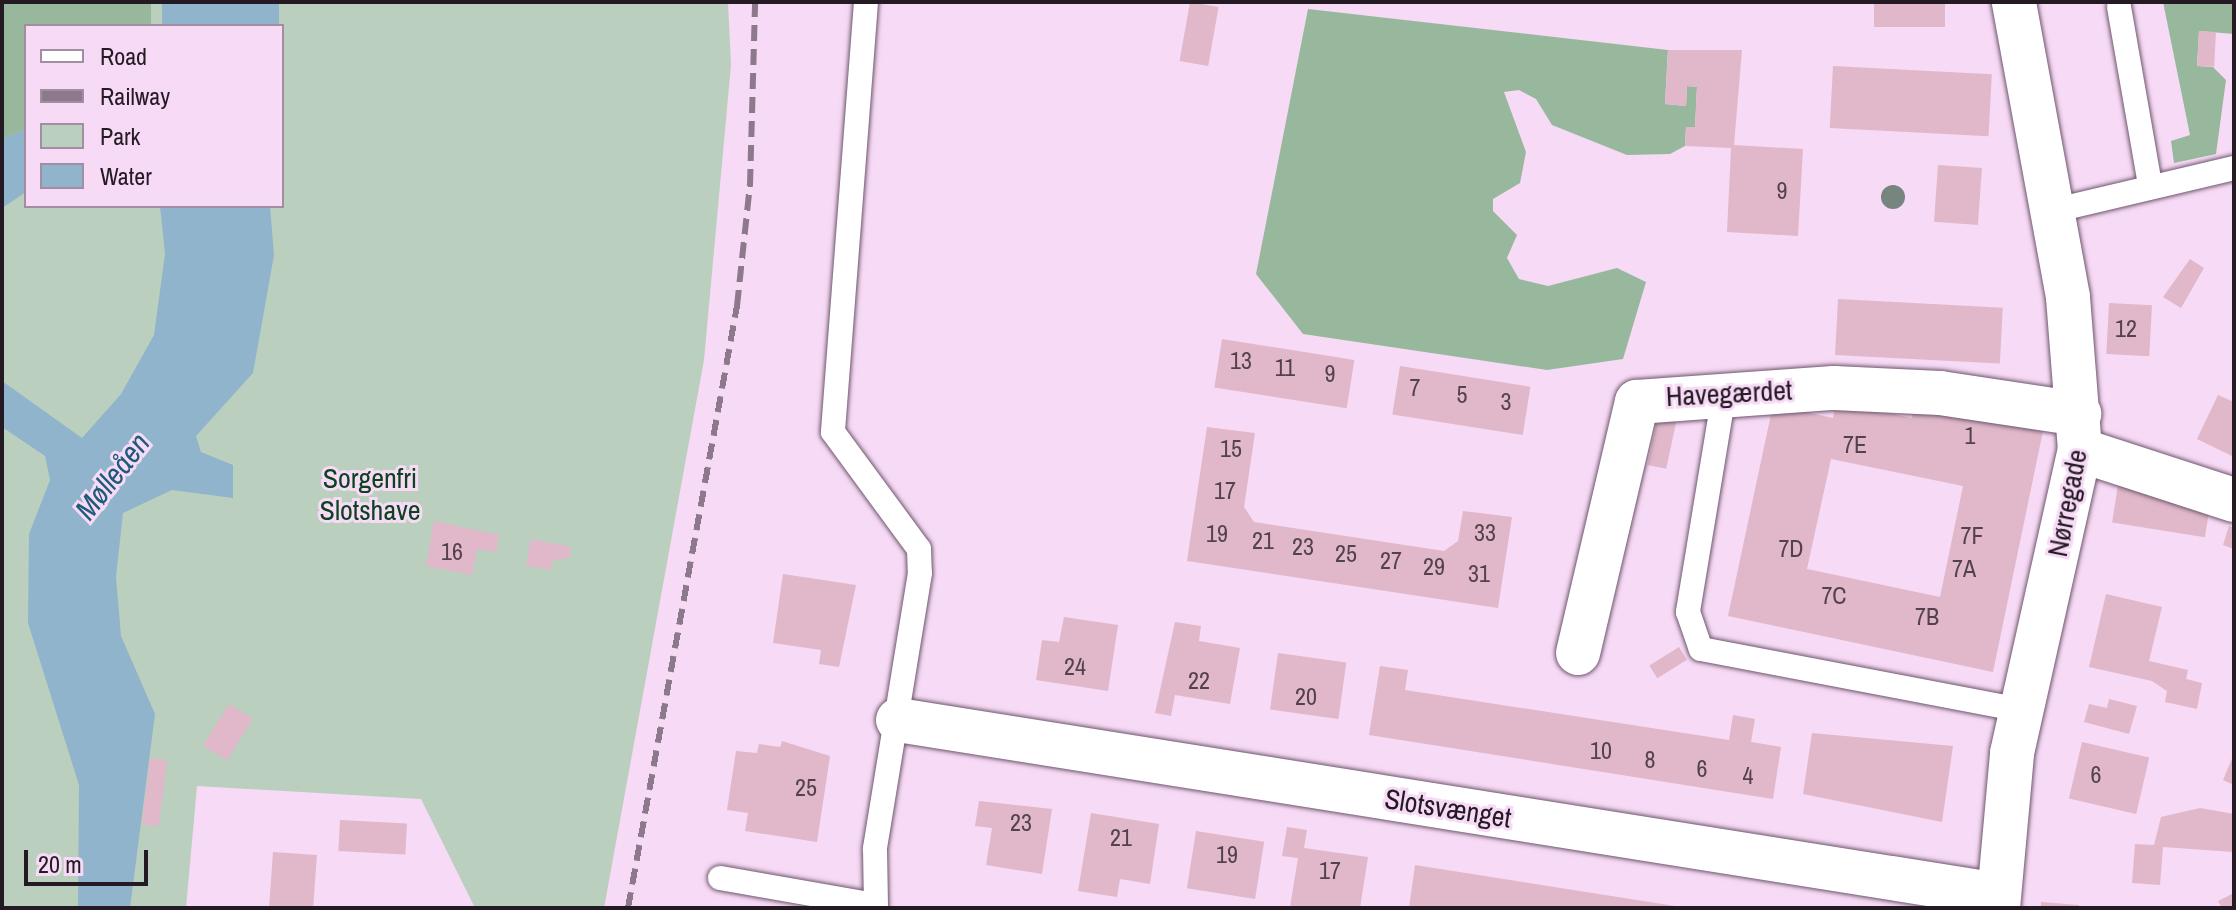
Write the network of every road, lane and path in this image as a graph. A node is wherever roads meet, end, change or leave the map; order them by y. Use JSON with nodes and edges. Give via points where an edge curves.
{"nodes":[{"id":1,"x":866,"y":2,"type":"edge"},
{"id":2,"x":2014,"y":2,"type":"edge"},
{"id":3,"x":2119,"y":7,"type":"dead end"},
{"id":4,"x":2234,"y":168,"type":"edge"},
{"id":5,"x":2150,"y":185,"type":"junction"},
{"id":6,"x":2052,"y":211,"type":"junction"},
{"id":7,"x":1724,"y":394,"type":"junction"},
{"id":8,"x":2080,"y":432,"type":"junction"},
{"id":9,"x":2234,"y":500,"type":"edge"},
{"id":10,"x":1578,"y":653,"type":"dead end"},
{"id":11,"x":2021,"y":710,"type":"junction"},
{"id":12,"x":898,"y":720,"type":"junction"},
{"id":13,"x":720,"y":878,"type":"dead end"},
{"id":14,"x":1998,"y":902,"type":"edge"},
{"id":15,"x":875,"y":906,"type":"edge"}],
"edges":[{"from":1,"to":12,"type":"lane","via":[[833,432],[919,549]]},
{"from":2,"to":6,"type":"street","name":"Nørregade"},
{"from":3,"to":5,"type":"lane"},
{"from":4,"to":5,"type":"lane"},
{"from":5,"to":6,"type":"lane"},
{"from":6,"to":8,"type":"street","name":"Nørregade"},
{"from":7,"to":8,"type":"street","name":"Havegærdet","via":[[1940,393]]},
{"from":7,"to":10,"type":"street","name":"Havegærdet","via":[[1647,397],[1631,410]]},
{"from":7,"to":11,"type":"lane","via":[[1688,612],[1701,649]]},
{"from":8,"to":9,"type":"street","name":"Havegærdet"},
{"from":8,"to":11,"type":"street","name":"Nørregade"},
{"from":11,"to":14,"type":"street","name":"Nørregade"},
{"from":12,"to":14,"type":"street","name":"Slotsvænget"},
{"from":12,"to":15,"type":"lane","via":[[872,872]]},
{"from":13,"to":15,"type":"lane"}]}
